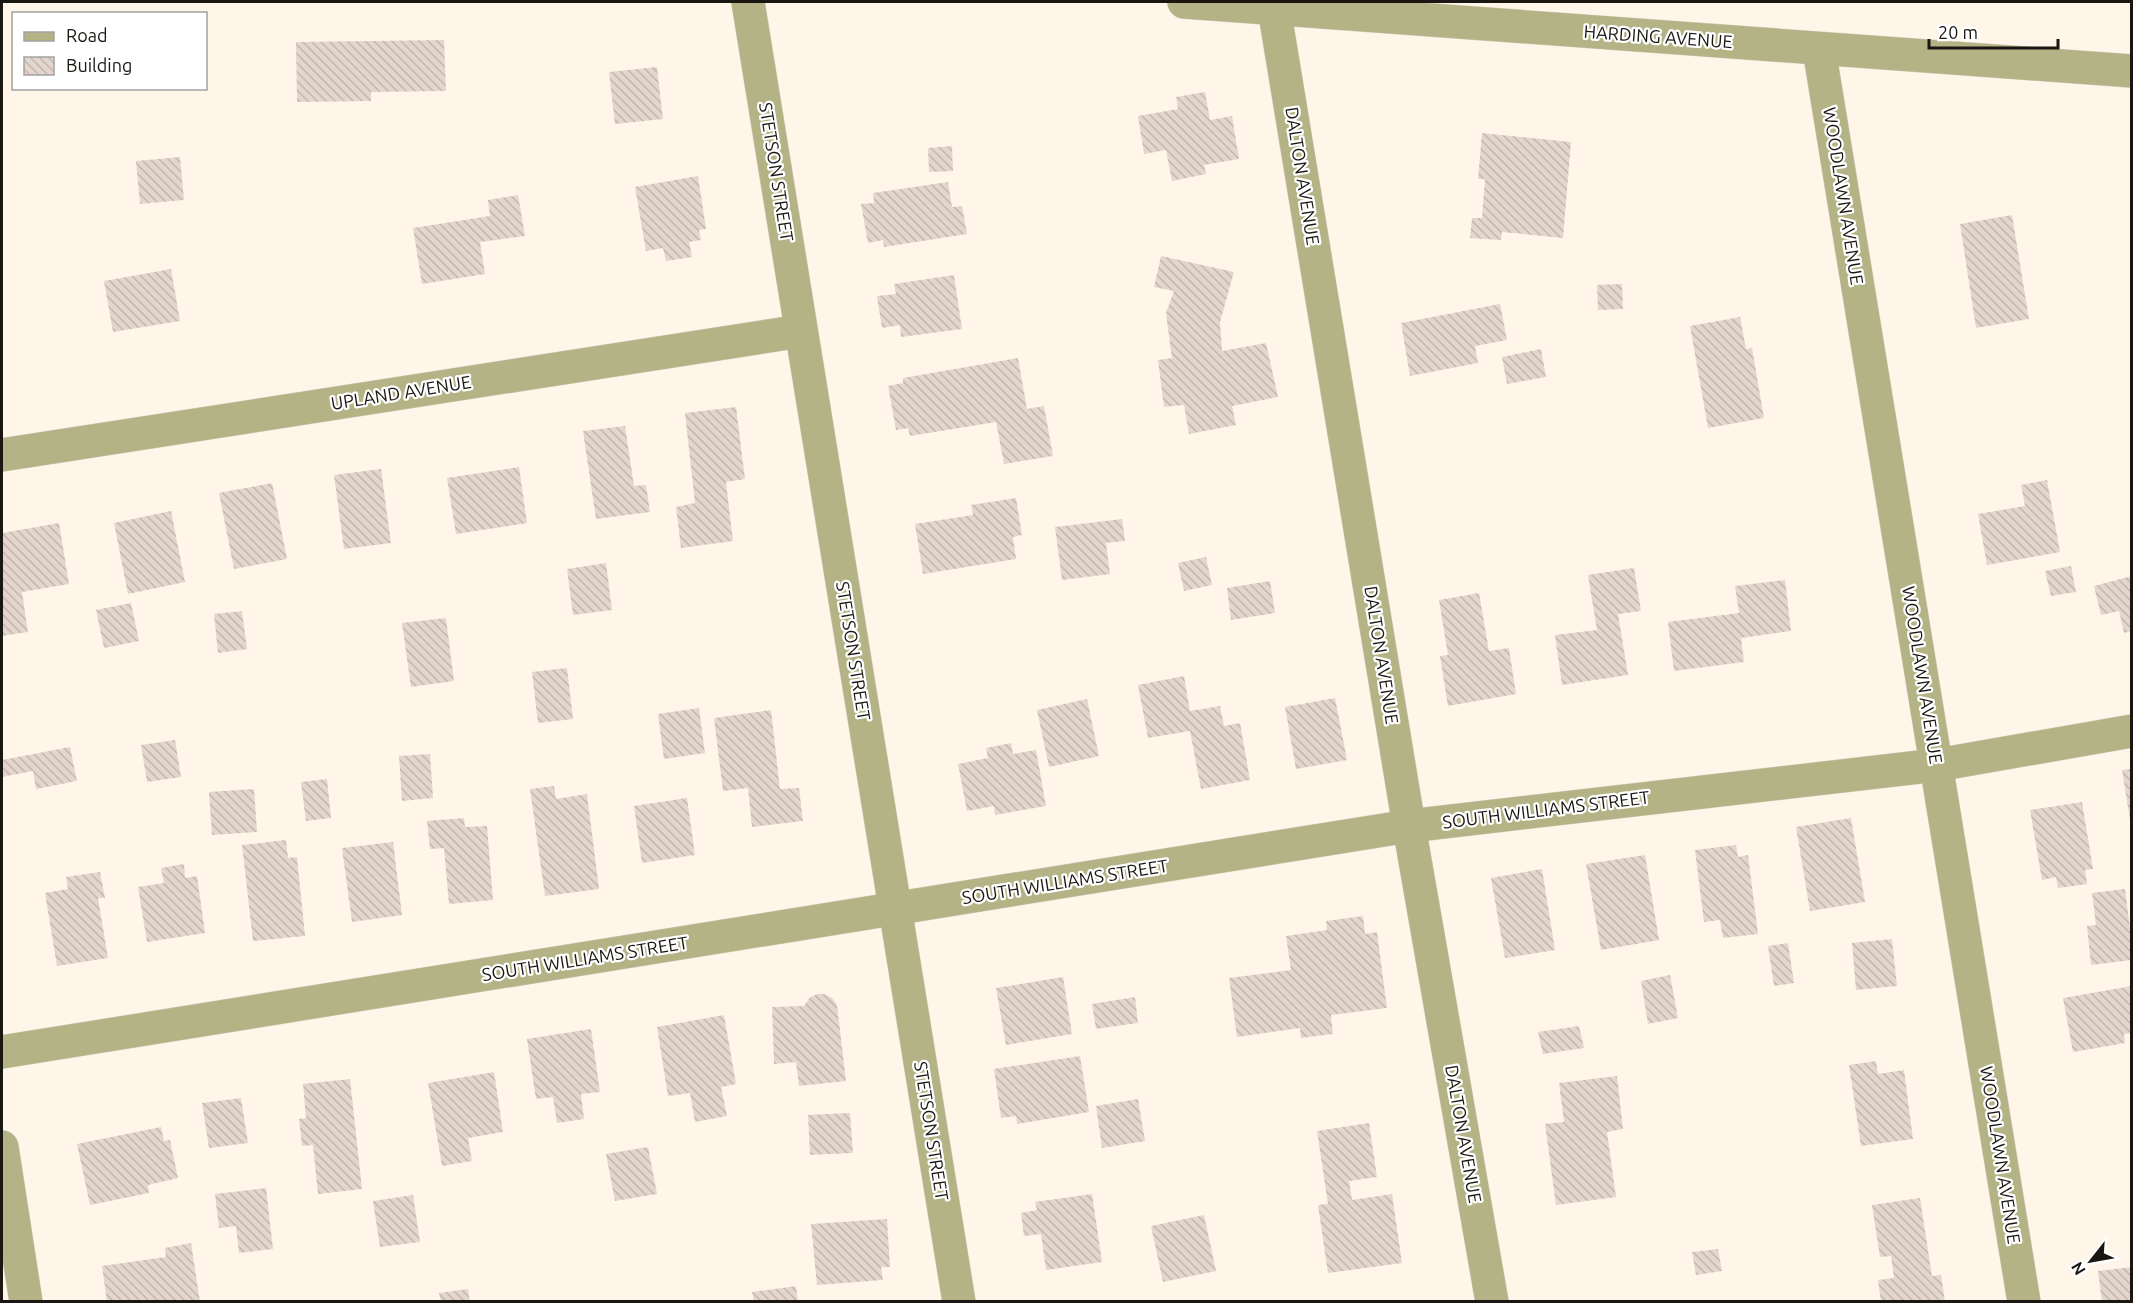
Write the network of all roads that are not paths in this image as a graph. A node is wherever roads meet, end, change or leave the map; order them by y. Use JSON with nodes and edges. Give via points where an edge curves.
{"nodes":[{"id":1,"x":748,"y":2,"type":"edge"},
{"id":2,"x":1184,"y":2,"type":"edge"},
{"id":3,"x":1274,"y":8,"type":"junction"},
{"id":4,"x":1819,"y":49,"type":"junction"},
{"id":5,"x":2132,"y":71,"type":"edge"},
{"id":6,"x":801,"y":331,"type":"junction"},
{"id":7,"x":2,"y":455,"type":"edge"},
{"id":8,"x":2132,"y":731,"type":"edge"},
{"id":9,"x":1936,"y":765,"type":"junction"},
{"id":10,"x":1409,"y":826,"type":"junction"},
{"id":11,"x":895,"y":909,"type":"junction"},
{"id":12,"x":2,"y":1052,"type":"edge"},
{"id":13,"x":2,"y":1147,"type":"edge"},
{"id":14,"x":27,"y":1302,"type":"edge"},
{"id":15,"x":959,"y":1302,"type":"edge"},
{"id":16,"x":1492,"y":1302,"type":"edge"},
{"id":17,"x":2024,"y":1302,"type":"edge"}],
"edges":[{"from":1,"to":6,"type":"street","name":"STETSON STREET"},
{"from":2,"to":3,"type":"street","name":"HARDING AVENUE"},
{"from":3,"to":4,"type":"street","name":"HARDING AVENUE"},
{"from":3,"to":10,"type":"street","name":"DALTON AVENUE"},
{"from":4,"to":5,"type":"street","name":"HARDING AVENUE"},
{"from":4,"to":9,"type":"street","name":"WOODLAWN AVENUE"},
{"from":6,"to":7,"type":"street","name":"UPLAND AVENUE"},
{"from":6,"to":11,"type":"street","name":"STETSON STREET"},
{"from":8,"to":9,"type":"street","name":"SOUTH WILLIAMS STREET"},
{"from":9,"to":10,"type":"street","name":"SOUTH WILLIAMS STREET"},
{"from":9,"to":17,"type":"street","name":"WOODLAWN AVENUE"},
{"from":10,"to":11,"type":"street","name":"SOUTH WILLIAMS STREET"},
{"from":10,"to":16,"type":"street","name":"DALTON AVENUE"},
{"from":11,"to":12,"type":"street","name":"SOUTH WILLIAMS STREET"},
{"from":11,"to":15,"type":"street","name":"STETSON STREET"},
{"from":13,"to":14,"type":"street"}]}
